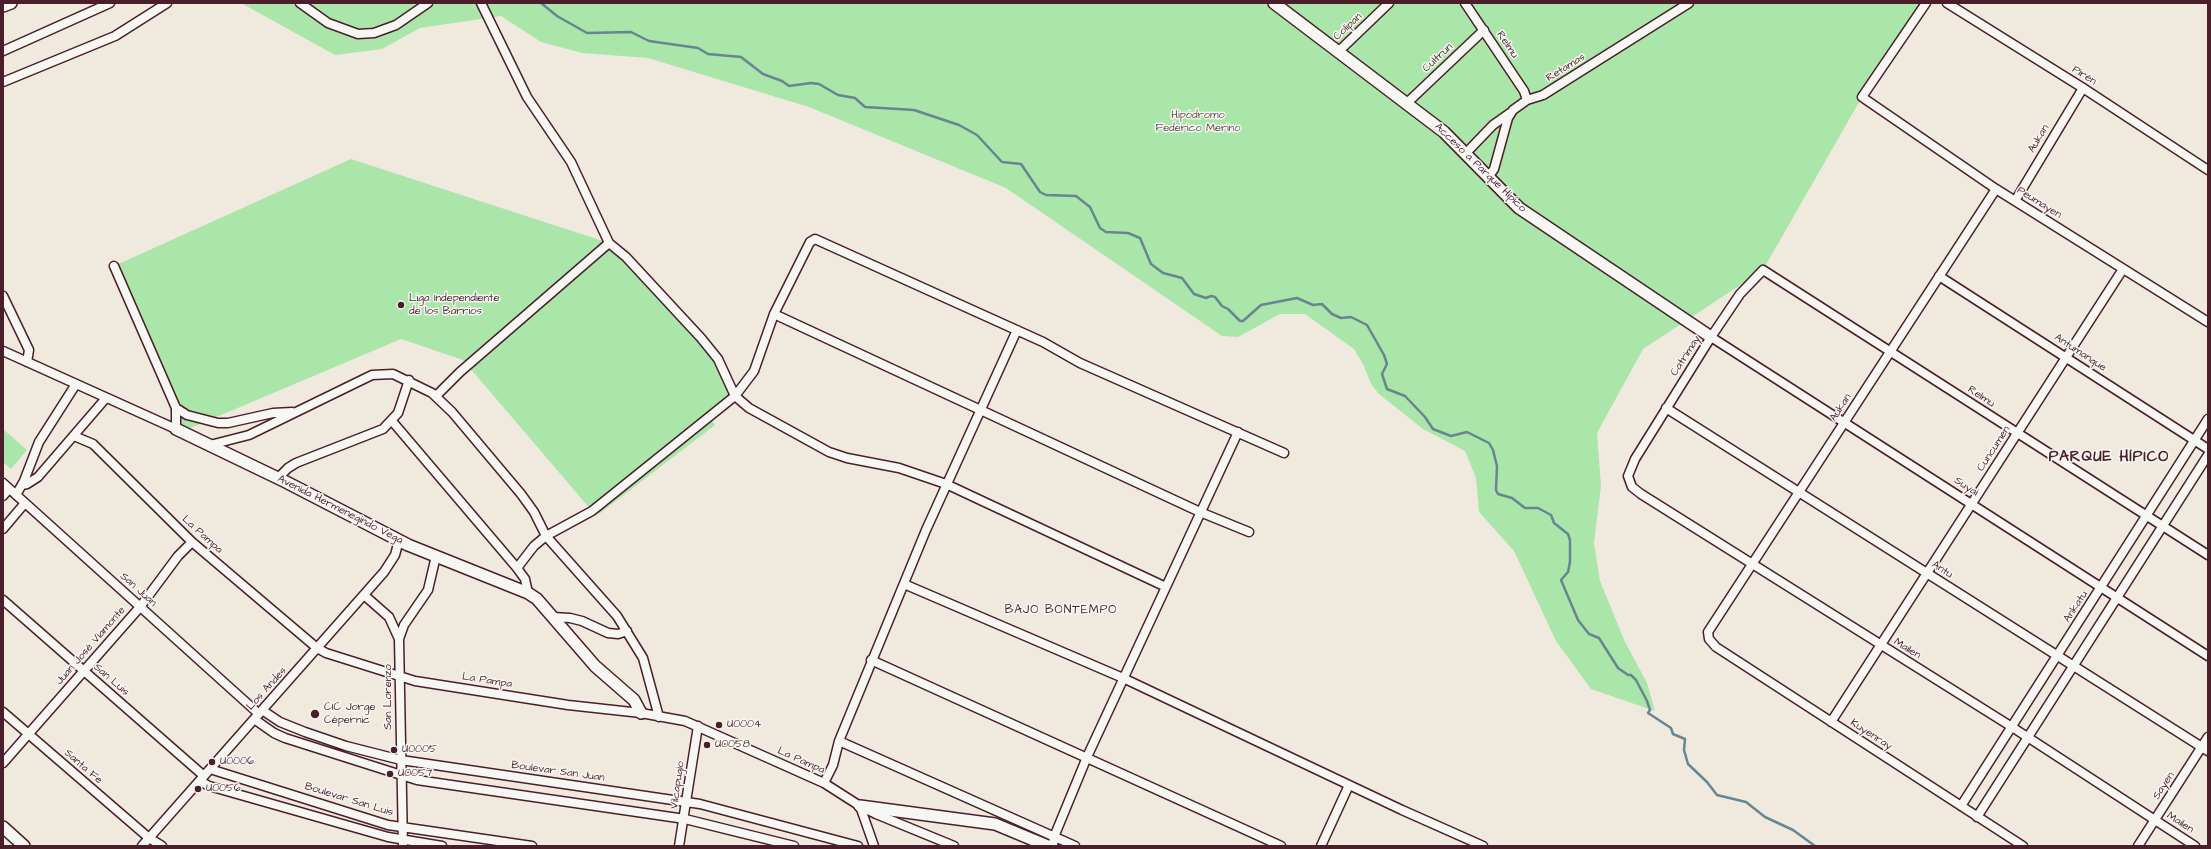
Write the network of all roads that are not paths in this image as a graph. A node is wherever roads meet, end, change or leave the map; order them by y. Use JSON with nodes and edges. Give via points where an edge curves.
{"nodes":[{"id":1,"x":11,"y":3,"type":"edge"},
{"id":2,"x":110,"y":3,"type":"edge"},
{"id":3,"x":167,"y":3,"type":"edge"},
{"id":4,"x":300,"y":3,"type":"edge"},
{"id":5,"x":428,"y":3,"type":"edge"},
{"id":6,"x":481,"y":3,"type":"edge"},
{"id":7,"x":1274,"y":3,"type":"edge"},
{"id":8,"x":1389,"y":3,"type":"edge"},
{"id":9,"x":1465,"y":3,"type":"edge"},
{"id":10,"x":1689,"y":3,"type":"edge"},
{"id":11,"x":1926,"y":3,"type":"edge"},
{"id":12,"x":1947,"y":3,"type":"edge"},
{"id":13,"x":3,"y":6,"type":"edge"},
{"id":14,"x":1484,"y":30,"type":"junction"},
{"id":15,"x":3,"y":50,"type":"edge"},
{"id":16,"x":1339,"y":51,"type":"junction"},
{"id":17,"x":3,"y":82,"type":"edge"},
{"id":18,"x":2083,"y":88,"type":"junction"},
{"id":19,"x":1527,"y":100,"type":"junction"},
{"id":20,"x":1408,"y":102,"type":"junction"},
{"id":21,"x":1511,"y":113,"type":"junction"},
{"id":22,"x":1466,"y":153,"type":"junction"},
{"id":23,"x":2208,"y":170,"type":"edge"},
{"id":24,"x":1489,"y":176,"type":"junction"},
{"id":25,"x":1996,"y":189,"type":"junction"},
{"id":26,"x":2014,"y":201,"type":"junction"},
{"id":27,"x":609,"y":243,"type":"junction"},
{"id":28,"x":114,"y":266,"type":"dead end"},
{"id":29,"x":2123,"y":269,"type":"junction"},
{"id":30,"x":1763,"y":270,"type":"joint"},
{"id":31,"x":1939,"y":276,"type":"junction"},
{"id":32,"x":3,"y":296,"type":"edge"},
{"id":33,"x":774,"y":314,"type":"junction"},
{"id":34,"x":2208,"y":322,"type":"edge"},
{"id":35,"x":1017,"y":330,"type":"junction"},
{"id":36,"x":1711,"y":337,"type":"junction"},
{"id":37,"x":3,"y":351,"type":"edge"},
{"id":38,"x":1890,"y":352,"type":"junction"},
{"id":39,"x":2066,"y":357,"type":"junction"},
{"id":40,"x":27,"y":362,"type":"junction"},
{"id":41,"x":409,"y":380,"type":"junction"},
{"id":42,"x":76,"y":384,"type":"junction"},
{"id":43,"x":436,"y":396,"type":"junction"},
{"id":44,"x":735,"y":396,"type":"junction"},
{"id":45,"x":106,"y":398,"type":"junction"},
{"id":46,"x":176,"y":408,"type":"junction"},
{"id":47,"x":980,"y":408,"type":"junction"},
{"id":48,"x":1666,"y":408,"type":"junction"},
{"id":49,"x":295,"y":412,"type":"junction"},
{"id":50,"x":2208,"y":419,"type":"edge"},
{"id":51,"x":392,"y":421,"type":"junction"},
{"id":52,"x":1845,"y":423,"type":"junction"},
{"id":53,"x":176,"y":429,"type":"junction"},
{"id":54,"x":1238,"y":432,"type":"junction"},
{"id":55,"x":2018,"y":433,"type":"junction"},
{"id":56,"x":74,"y":436,"type":"junction"},
{"id":57,"x":2195,"y":440,"type":"junction"},
{"id":58,"x":210,"y":445,"type":"junction"},
{"id":59,"x":2208,"y":449,"type":"edge"},
{"id":60,"x":1284,"y":453,"type":"dead end"},
{"id":61,"x":2208,"y":455,"type":"edge"},
{"id":62,"x":1634,"y":460,"type":"joint"},
{"id":63,"x":278,"y":478,"type":"junction"},
{"id":64,"x":3,"y":483,"type":"edge"},
{"id":65,"x":946,"y":484,"type":"junction"},
{"id":66,"x":22,"y":485,"type":"junction"},
{"id":67,"x":10,"y":489,"type":"junction"},
{"id":68,"x":1799,"y":493,"type":"junction"},
{"id":69,"x":16,"y":495,"type":"junction"},
{"id":70,"x":3,"y":496,"type":"edge"},
{"id":71,"x":25,"y":503,"type":"junction"},
{"id":72,"x":1971,"y":504,"type":"junction"},
{"id":73,"x":1200,"y":512,"type":"junction"},
{"id":74,"x":2147,"y":517,"type":"junction"},
{"id":75,"x":2163,"y":527,"type":"junction"},
{"id":76,"x":3,"y":528,"type":"edge"},
{"id":77,"x":1249,"y":532,"type":"dead end"},
{"id":78,"x":546,"y":536,"type":"junction"},
{"id":79,"x":399,"y":540,"type":"junction"},
{"id":80,"x":192,"y":542,"type":"junction"},
{"id":81,"x":2208,"y":555,"type":"edge"},
{"id":82,"x":436,"y":556,"type":"junction"},
{"id":83,"x":1752,"y":563,"type":"junction"},
{"id":84,"x":517,"y":568,"type":"junction"},
{"id":85,"x":1927,"y":574,"type":"junction"},
{"id":86,"x":904,"y":584,"type":"junction"},
{"id":87,"x":1166,"y":587,"type":"junction"},
{"id":88,"x":2101,"y":588,"type":"junction"},
{"id":89,"x":528,"y":593,"type":"junction"},
{"id":90,"x":364,"y":595,"type":"junction"},
{"id":91,"x":2117,"y":598,"type":"junction"},
{"id":92,"x":3,"y":600,"type":"edge"},
{"id":93,"x":140,"y":607,"type":"junction"},
{"id":94,"x":553,"y":617,"type":"junction"},
{"id":95,"x":627,"y":631,"type":"junction"},
{"id":96,"x":400,"y":639,"type":"junction"},
{"id":97,"x":1709,"y":639,"type":"joint"},
{"id":98,"x":1880,"y":645,"type":"junction"},
{"id":99,"x":317,"y":648,"type":"junction"},
{"id":100,"x":2058,"y":654,"type":"junction"},
{"id":101,"x":2208,"y":656,"type":"edge"},
{"id":102,"x":871,"y":660,"type":"junction"},
{"id":103,"x":2074,"y":665,"type":"junction"},
{"id":104,"x":84,"y":670,"type":"junction"},
{"id":105,"x":399,"y":677,"type":"junction"},
{"id":106,"x":1123,"y":678,"type":"junction"},
{"id":107,"x":3,"y":712,"type":"edge"},
{"id":108,"x":641,"y":713,"type":"junction"},
{"id":109,"x":259,"y":714,"type":"junction"},
{"id":110,"x":658,"y":717,"type":"junction"},
{"id":111,"x":1831,"y":722,"type":"junction"},
{"id":112,"x":698,"y":726,"type":"junction"},
{"id":113,"x":2012,"y":727,"type":"junction"},
{"id":114,"x":28,"y":735,"type":"junction"},
{"id":115,"x":2028,"y":737,"type":"junction"},
{"id":116,"x":2208,"y":737,"type":"edge"},
{"id":117,"x":838,"y":741,"type":"junction"},
{"id":118,"x":2205,"y":749,"type":"edge"},
{"id":119,"x":1087,"y":757,"type":"junction"},
{"id":120,"x":401,"y":760,"type":"junction"},
{"id":121,"x":3,"y":763,"type":"edge"},
{"id":122,"x":210,"y":769,"type":"junction"},
{"id":123,"x":401,"y":776,"type":"junction"},
{"id":124,"x":202,"y":778,"type":"junction"},
{"id":125,"x":824,"y":783,"type":"junction"},
{"id":126,"x":1349,"y":786,"type":"junction"},
{"id":127,"x":686,"y":802,"type":"junction"},
{"id":128,"x":860,"y":806,"type":"junction"},
{"id":129,"x":1961,"y":806,"type":"junction"},
{"id":130,"x":1977,"y":816,"type":"junction"},
{"id":131,"x":685,"y":819,"type":"junction"},
{"id":132,"x":2155,"y":820,"type":"junction"},
{"id":133,"x":402,"y":826,"type":"junction"},
{"id":134,"x":3,"y":827,"type":"edge"},
{"id":135,"x":149,"y":838,"type":"junction"},
{"id":136,"x":1051,"y":842,"type":"edge"},
{"id":137,"x":403,"y":843,"type":"edge"},
{"id":138,"x":24,"y":846,"type":"edge"},
{"id":139,"x":142,"y":846,"type":"edge"},
{"id":140,"x":162,"y":846,"type":"edge"},
{"id":141,"x":442,"y":846,"type":"edge"},
{"id":142,"x":532,"y":846,"type":"edge"},
{"id":143,"x":680,"y":846,"type":"edge"},
{"id":144,"x":794,"y":846,"type":"edge"},
{"id":145,"x":856,"y":846,"type":"edge"},
{"id":146,"x":874,"y":846,"type":"edge"},
{"id":147,"x":954,"y":846,"type":"edge"},
{"id":148,"x":1053,"y":846,"type":"edge"},
{"id":149,"x":1075,"y":846,"type":"edge"},
{"id":150,"x":1281,"y":846,"type":"edge"},
{"id":151,"x":1321,"y":846,"type":"edge"},
{"id":152,"x":1483,"y":846,"type":"edge"},
{"id":153,"x":2023,"y":846,"type":"edge"},
{"id":154,"x":2138,"y":846,"type":"edge"},
{"id":155,"x":2195,"y":846,"type":"edge"}],
"edges":[{"from":1,"to":13,"type":"street"},
{"from":2,"to":15,"type":"street"},
{"from":3,"to":17,"type":"street","via":[[115,36]]},
{"from":4,"to":5,"type":"street","via":[[328,23],[358,34],[374,33],[396,25]]},
{"from":6,"to":27,"type":"street","via":[[527,97],[571,162]]},
{"from":7,"to":16,"type":"street","name":"Acceso a Parque Hípico"},
{"from":8,"to":16,"type":"street","name":"Colipan"},
{"from":9,"to":14,"type":"street","name":"Relmu"},
{"from":10,"to":19,"type":"street","name":"Retamas","via":[[1543,95]]},
{"from":11,"to":25,"type":"street","name":"Peumayen","via":[[1862,97]]},
{"from":12,"to":18,"type":"street","name":"Pirén"},
{"from":14,"to":19,"type":"street","name":"Relmu","via":[[1524,91]]},
{"from":14,"to":20,"type":"street","name":"Cultrun"},
{"from":16,"to":20,"type":"street","name":"Acceso a Parque Hípico"},
{"from":18,"to":23,"type":"street","name":"Pirén"},
{"from":18,"to":26,"type":"street","name":"Aukan"},
{"from":19,"to":21,"type":"street","name":"Retamas"},
{"from":20,"to":22,"type":"street","name":"Acceso a Parque Hípico"},
{"from":21,"to":22,"type":"street","name":"Retamas","via":[[1493,125]]},
{"from":21,"to":24,"type":"street","via":[[1494,169]]},
{"from":22,"to":24,"type":"street","name":"Acceso a Parque Hípico"},
{"from":24,"to":36,"type":"street","name":"Acceso a Parque Hípico","via":[[1519,208]]},
{"from":25,"to":26,"type":"street","name":"Peumayen"},
{"from":25,"to":31,"type":"street","name":"Aukan"},
{"from":26,"to":29,"type":"street","name":"Peumayen"},
{"from":27,"to":43,"type":"street","via":[[460,372]]},
{"from":27,"to":44,"type":"street","via":[[626,257],[701,338],[718,359]]},
{"from":28,"to":46,"type":"street"},
{"from":29,"to":34,"type":"street","name":"Peumayen"},
{"from":29,"to":39,"type":"street","name":"Cuncumen"},
{"from":30,"to":36,"type":"street","name":"Catrimay","via":[[1740,294]]},
{"from":30,"to":38,"type":"street","name":"Relmu"},
{"from":31,"to":38,"type":"street","name":"Aukan"},
{"from":31,"to":39,"type":"street","name":"Antumanque"},
{"from":32,"to":40,"type":"street","via":[[29,350]]},
{"from":33,"to":35,"type":"street","via":[[810,242],[815,239]]},
{"from":33,"to":44,"type":"street","via":[[754,371]]},
{"from":33,"to":47,"type":"street"},
{"from":35,"to":47,"type":"street"},
{"from":35,"to":54,"type":"street","via":[[1080,363]]},
{"from":36,"to":48,"type":"street","name":"Catrimay"},
{"from":36,"to":52,"type":"street","name":"Suyai"},
{"from":37,"to":40,"type":"street","name":"Avenida Hermenegindo Vega"},
{"from":38,"to":52,"type":"street","name":"Aukan"},
{"from":38,"to":55,"type":"street","name":"Relmu"},
{"from":39,"to":55,"type":"street","name":"Cuncumen"},
{"from":39,"to":57,"type":"street","name":"Antumanque"},
{"from":40,"to":42,"type":"street","name":"Avenida Hermenegindo Vega"},
{"from":41,"to":43,"type":"street"},
{"from":41,"to":49,"type":"street","via":[[393,374],[372,375]]},
{"from":41,"to":51,"type":"street","via":[[398,413]]},
{"from":42,"to":45,"type":"street","name":"Avenida Hermenegindo Vega"},
{"from":42,"to":66,"type":"street","via":[[39,442]]},
{"from":43,"to":78,"type":"street","via":[[521,494]]},
{"from":44,"to":65,"type":"street","via":[[749,408],[829,452],[899,468]]},
{"from":44,"to":78,"type":"street","via":[[592,511]]},
{"from":45,"to":53,"type":"street","name":"Avenida Hermenegindo Vega"},
{"from":45,"to":56,"type":"street"},
{"from":46,"to":49,"type":"street","via":[[187,415],[218,423]]},
{"from":46,"to":53,"type":"street"},
{"from":47,"to":65,"type":"street"},
{"from":47,"to":73,"type":"street"},
{"from":48,"to":62,"type":"street","name":"Catrimay"},
{"from":48,"to":68,"type":"street","name":"Antu"},
{"from":49,"to":58,"type":"street","via":[[249,435]]},
{"from":50,"to":57,"type":"street","name":"Ankatu"},
{"from":51,"to":63,"type":"street","via":[[369,436],[296,463]]},
{"from":51,"to":84,"type":"street"},
{"from":52,"to":68,"type":"street","name":"Aukan"},
{"from":52,"to":72,"type":"street","name":"Suyai"},
{"from":53,"to":58,"type":"street","name":"Avenida Hermenegindo Vega"},
{"from":54,"to":60,"type":"street"},
{"from":54,"to":73,"type":"street"},
{"from":55,"to":72,"type":"street","name":"Cuncumen"},
{"from":55,"to":74,"type":"street","name":"Relmu"},
{"from":56,"to":66,"type":"street","via":[[38,477]]},
{"from":56,"to":80,"type":"street","name":"La Pampa","via":[[93,444]]},
{"from":57,"to":59,"type":"street","name":"Antumanque"},
{"from":57,"to":74,"type":"street","name":"Ankatu"},
{"from":58,"to":63,"type":"street","name":"Avenida Hermenegindo Vega"},
{"from":61,"to":75,"type":"street"},
{"from":62,"to":83,"type":"street","name":"Mailen","via":[[1628,476],[1632,487]]},
{"from":63,"to":79,"type":"street","name":"Avenida Hermenegindo Vega"},
{"from":64,"to":67,"type":"street","name":"San Juan"},
{"from":65,"to":86,"type":"street"},
{"from":65,"to":87,"type":"street"},
{"from":66,"to":69,"type":"street"},
{"from":67,"to":69,"type":"street","name":"San Juan"},
{"from":67,"to":70,"type":"street"},
{"from":68,"to":83,"type":"street","name":"Aukan"},
{"from":68,"to":85,"type":"street","name":"Antu"},
{"from":69,"to":71,"type":"street","name":"San Juan"},
{"from":71,"to":76,"type":"street"},
{"from":71,"to":93,"type":"street","name":"San Juan"},
{"from":72,"to":85,"type":"street","name":"Cuncumen"},
{"from":72,"to":88,"type":"street","name":"Suyai"},
{"from":73,"to":77,"type":"street"},
{"from":73,"to":87,"type":"street"},
{"from":74,"to":75,"type":"street","name":"Relmu"},
{"from":74,"to":88,"type":"street","name":"Ankatu"},
{"from":75,"to":81,"type":"street","name":"Relmu"},
{"from":75,"to":91,"type":"street"},
{"from":78,"to":84,"type":"street","via":[[534,546]]},
{"from":78,"to":95,"type":"street","via":[[617,616]]},
{"from":79,"to":82,"type":"street","name":"Avenida Hermenegindo Vega"},
{"from":79,"to":90,"type":"street","name":"Los Andes","via":[[395,555]]},
{"from":80,"to":93,"type":"street","name":"Juan José Viamonte","via":[[178,556]]},
{"from":80,"to":99,"type":"street","name":"La Pampa"},
{"from":82,"to":89,"type":"street","name":"Avenida Hermenegindo Vega"},
{"from":82,"to":96,"type":"street","name":"San Lorenzo","via":[[428,590],[404,625]]},
{"from":83,"to":97,"type":"street","name":"Aukan","via":[[1708,632]]},
{"from":83,"to":98,"type":"street","name":"Mailen"},
{"from":84,"to":89,"type":"street","via":[[525,579]]},
{"from":85,"to":98,"type":"street","name":"Cuncumen"},
{"from":85,"to":100,"type":"street","name":"Antu"},
{"from":86,"to":102,"type":"street"},
{"from":86,"to":106,"type":"street"},
{"from":87,"to":106,"type":"street"},
{"from":88,"to":91,"type":"street","name":"Suyai"},
{"from":88,"to":100,"type":"street","name":"Ankatu"},
{"from":89,"to":94,"type":"street","name":"Avenida Hermenegindo Vega"},
{"from":90,"to":96,"type":"street","via":[[389,616]]},
{"from":90,"to":99,"type":"street","name":"Los Andes"},
{"from":91,"to":101,"type":"street","name":"Suyai"},
{"from":91,"to":103,"type":"street"},
{"from":92,"to":104,"type":"street","name":"San Luis"},
{"from":93,"to":104,"type":"street","name":"Juan José Viamonte"},
{"from":93,"to":109,"type":"street","name":"San Juan"},
{"from":94,"to":95,"type":"street","via":[[582,621],[608,633],[618,634]]},
{"from":94,"to":108,"type":"street","name":"Avenida Hermenegindo Vega","via":[[595,666],[634,700]]},
{"from":95,"to":110,"type":"street","via":[[643,658]]},
{"from":96,"to":105,"type":"street","name":"San Lorenzo"},
{"from":97,"to":111,"type":"street","name":"Kuyenray","via":[[1716,647]]},
{"from":98,"to":111,"type":"street","name":"Cuncumen"},
{"from":98,"to":113,"type":"street","name":"Mailen"},
{"from":99,"to":105,"type":"street","name":"La Pampa"},
{"from":99,"to":109,"type":"street","name":"Los Andes"},
{"from":100,"to":103,"type":"street","name":"Antu"},
{"from":100,"to":113,"type":"street","name":"Ankatu"},
{"from":102,"to":117,"type":"street"},
{"from":102,"to":119,"type":"street"},
{"from":103,"to":115,"type":"street"},
{"from":103,"to":118,"type":"street","name":"Antu"},
{"from":104,"to":114,"type":"street","name":"Juan José Viamonte"},
{"from":104,"to":124,"type":"street","name":"San Luis"},
{"from":105,"to":108,"type":"street","name":"La Pampa","via":[[561,704]]},
{"from":105,"to":120,"type":"street","name":"San Lorenzo"},
{"from":106,"to":119,"type":"street"},
{"from":106,"to":126,"type":"street"},
{"from":107,"to":114,"type":"street","name":"Santa Fe"},
{"from":108,"to":110,"type":"street","name":"La Pampa"},
{"from":109,"to":120,"type":"street","name":"Boulevar San Juan","via":[[346,746]]},
{"from":109,"to":122,"type":"street","name":"Los Andes"},
{"from":109,"to":123,"type":"street","via":[[274,733],[285,738]]},
{"from":110,"to":112,"type":"street","name":"La Pampa"},
{"from":111,"to":129,"type":"street","name":"Kuyenray"},
{"from":112,"to":125,"type":"street","name":"La Pampa"},
{"from":112,"to":127,"type":"street","name":"Vilcapugio"},
{"from":113,"to":115,"type":"street","name":"Mailen"},
{"from":113,"to":129,"type":"street","name":"Ankatu"},
{"from":114,"to":121,"type":"street","name":"Juan José Viamonte"},
{"from":114,"to":135,"type":"street","name":"Santa Fe"},
{"from":115,"to":130,"type":"street"},
{"from":115,"to":132,"type":"street","name":"Mailen"},
{"from":116,"to":118,"type":"street","name":"Sayen"},
{"from":117,"to":125,"type":"street","via":[[833,765]]},
{"from":117,"to":136,"type":"street"},
{"from":118,"to":132,"type":"street","name":"Sayen"},
{"from":119,"to":136,"type":"street"},
{"from":119,"to":150,"type":"street"},
{"from":120,"to":123,"type":"street","name":"San Lorenzo"},
{"from":120,"to":127,"type":"street","name":"Boulevar San Juan"},
{"from":122,"to":124,"type":"street","name":"Los Andes"},
{"from":122,"to":133,"type":"street","name":"Boulevar San Luis","via":[[388,825]]},
{"from":123,"to":131,"type":"street"},
{"from":123,"to":133,"type":"street","name":"San Lorenzo"},
{"from":124,"to":135,"type":"street","name":"Los Andes"},
{"from":124,"to":137,"type":"street","via":[[209,786]]},
{"from":125,"to":128,"type":"street","name":"La Pampa"},
{"from":126,"to":151,"type":"street"},
{"from":126,"to":152,"type":"street"},
{"from":127,"to":131,"type":"street","name":"Vilcapugio"},
{"from":127,"to":145,"type":"street","name":"Boulevar San Juan"},
{"from":128,"to":136,"type":"street","via":[[995,824]]},
{"from":128,"to":146,"type":"street"},
{"from":128,"to":147,"type":"street","name":"La Pampa"},
{"from":129,"to":130,"type":"street","name":"Kuyenray"},
{"from":130,"to":153,"type":"street","name":"Kuyenray"},
{"from":131,"to":143,"type":"street","name":"Vilcapugio"},
{"from":131,"to":144,"type":"street"},
{"from":132,"to":154,"type":"street","name":"Sayen"},
{"from":132,"to":155,"type":"street","name":"Mailen"},
{"from":133,"to":137,"type":"street","name":"San Lorenzo"},
{"from":133,"to":142,"type":"street","name":"Boulevar San Luis"},
{"from":134,"to":138,"type":"street"},
{"from":135,"to":139,"type":"street","name":"Los Andes"},
{"from":135,"to":140,"type":"street","name":"Santa Fe"},
{"from":136,"to":148,"type":"street"},
{"from":136,"to":149,"type":"street"},
{"from":137,"to":141,"type":"street"}]}
